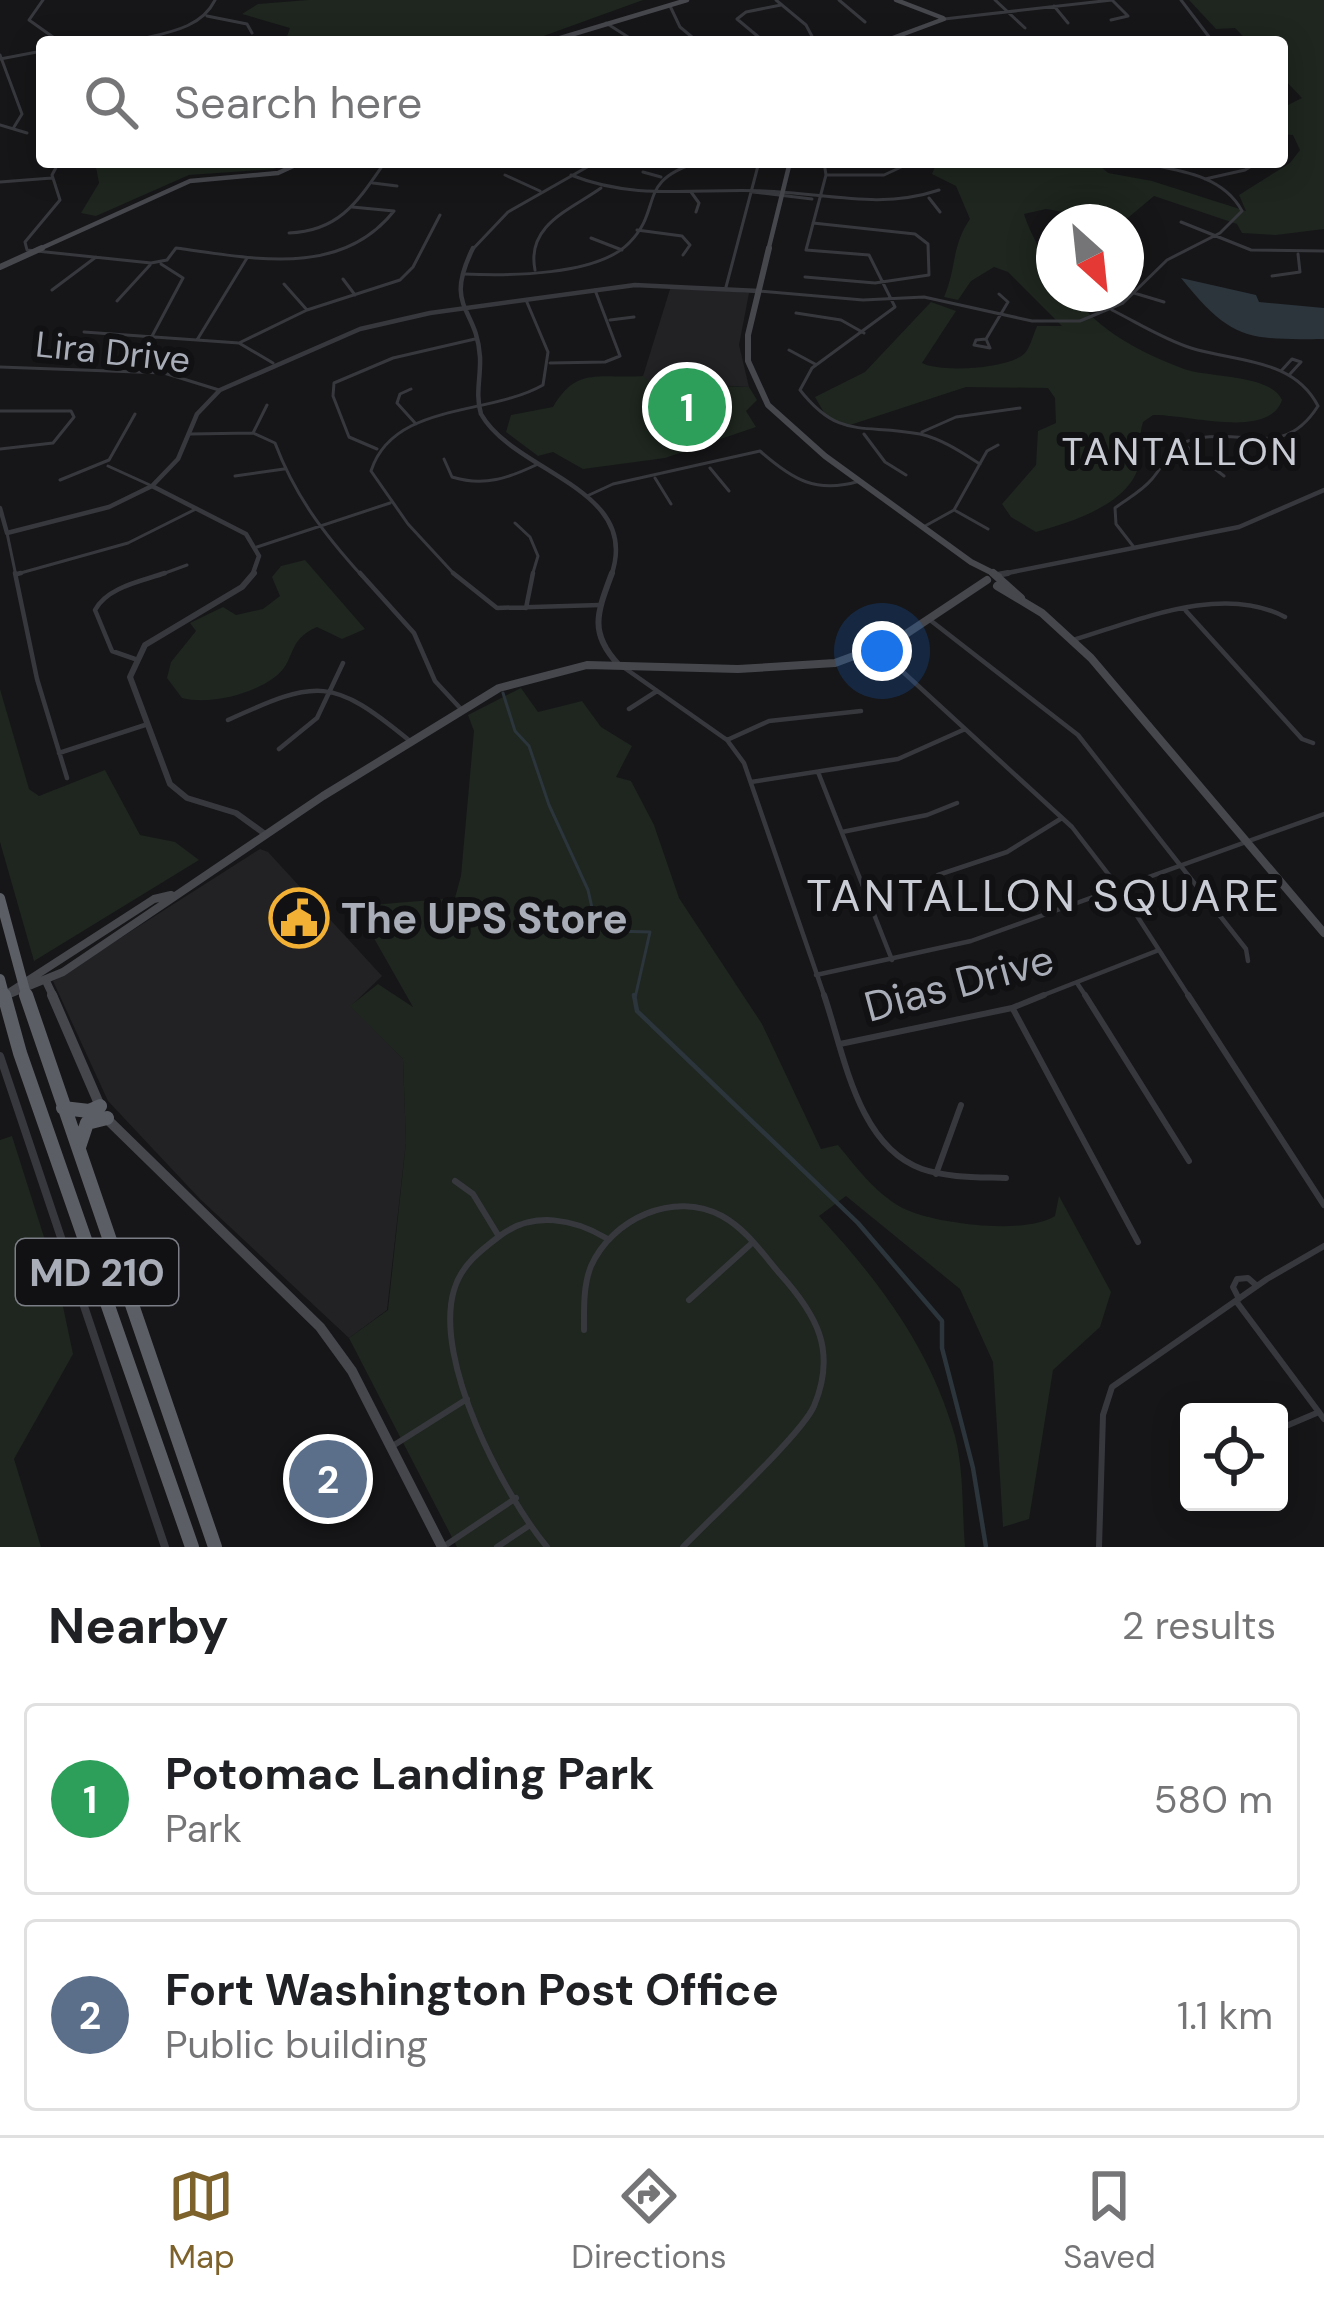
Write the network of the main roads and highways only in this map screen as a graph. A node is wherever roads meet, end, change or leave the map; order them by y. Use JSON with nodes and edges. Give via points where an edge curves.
{"nodes":[{"id":1,"x":688,"y":0,"type":"edge"},
{"id":2,"x":896,"y":0,"type":"edge"},
{"id":3,"x":566,"y":36,"type":"edge"},
{"id":4,"x":898,"y":36,"type":"edge"},
{"id":5,"x":289,"y":168,"type":"edge"},
{"id":6,"x":789,"y":168,"type":"edge"},
{"id":7,"x":0,"y":267,"type":"edge"},
{"id":8,"x":996,"y":580,"type":"junction"},
{"id":9,"x":652,"y":667,"type":"junction"},
{"id":10,"x":644,"y":682,"type":"road end"},
{"id":11,"x":172,"y":895,"type":"junction"},
{"id":12,"x":0,"y":898,"type":"edge"},
{"id":13,"x":1324,"y":934,"type":"edge"},
{"id":14,"x":0,"y":979,"type":"edge"},
{"id":15,"x":46,"y":981,"type":"junction"},
{"id":16,"x":23,"y":987,"type":"junction"},
{"id":17,"x":2,"y":997,"type":"edge"},
{"id":18,"x":63,"y":1108,"type":"junction"},
{"id":19,"x":103,"y":1112,"type":"junction"},
{"id":20,"x":79,"y":1150,"type":"junction"},
{"id":21,"x":192,"y":1547,"type":"edge"},
{"id":22,"x":215,"y":1547,"type":"edge"},
{"id":23,"x":442,"y":1547,"type":"edge"}],
"edges":[{"from":1,"to":3,"type":"main road"},
{"from":2,"to":4,"type":"main road","via":[[944,19]]},
{"from":5,"to":7,"type":"main road","via":[[190,181]]},
{"from":6,"to":8,"type":"main road","via":[[746,347],[754,383],[791,431]]},
{"from":8,"to":9,"type":"main road","via":[[878,649],[803,667]]},
{"from":8,"to":13,"type":"main road","via":[[1072,640]]},
{"from":9,"to":10,"type":"main road"},
{"from":9,"to":11,"type":"main road","via":[[571,666],[500,688]]},
{"from":11,"to":15,"type":"main road"},
{"from":11,"to":16,"type":"main road","via":[[154,899]]},
{"from":12,"to":16,"type":"highway","number":"MD 210"},
{"from":14,"to":17,"type":"highway","number":"MD 210"},
{"from":15,"to":16,"type":"main road"},
{"from":15,"to":19,"type":"main road"},
{"from":16,"to":17,"type":"main road"},
{"from":16,"to":18,"type":"highway","number":"MD 210"},
{"from":17,"to":21,"type":"highway","number":"MD 210"},
{"from":18,"to":19,"type":"highway"},
{"from":18,"to":20,"type":"highway","number":"MD 210"},
{"from":19,"to":20,"type":"highway","via":[[83,1127]]},
{"from":19,"to":23,"type":"main road","via":[[320,1327],[352,1371]]},
{"from":20,"to":22,"type":"highway","number":"MD 210"}]}
